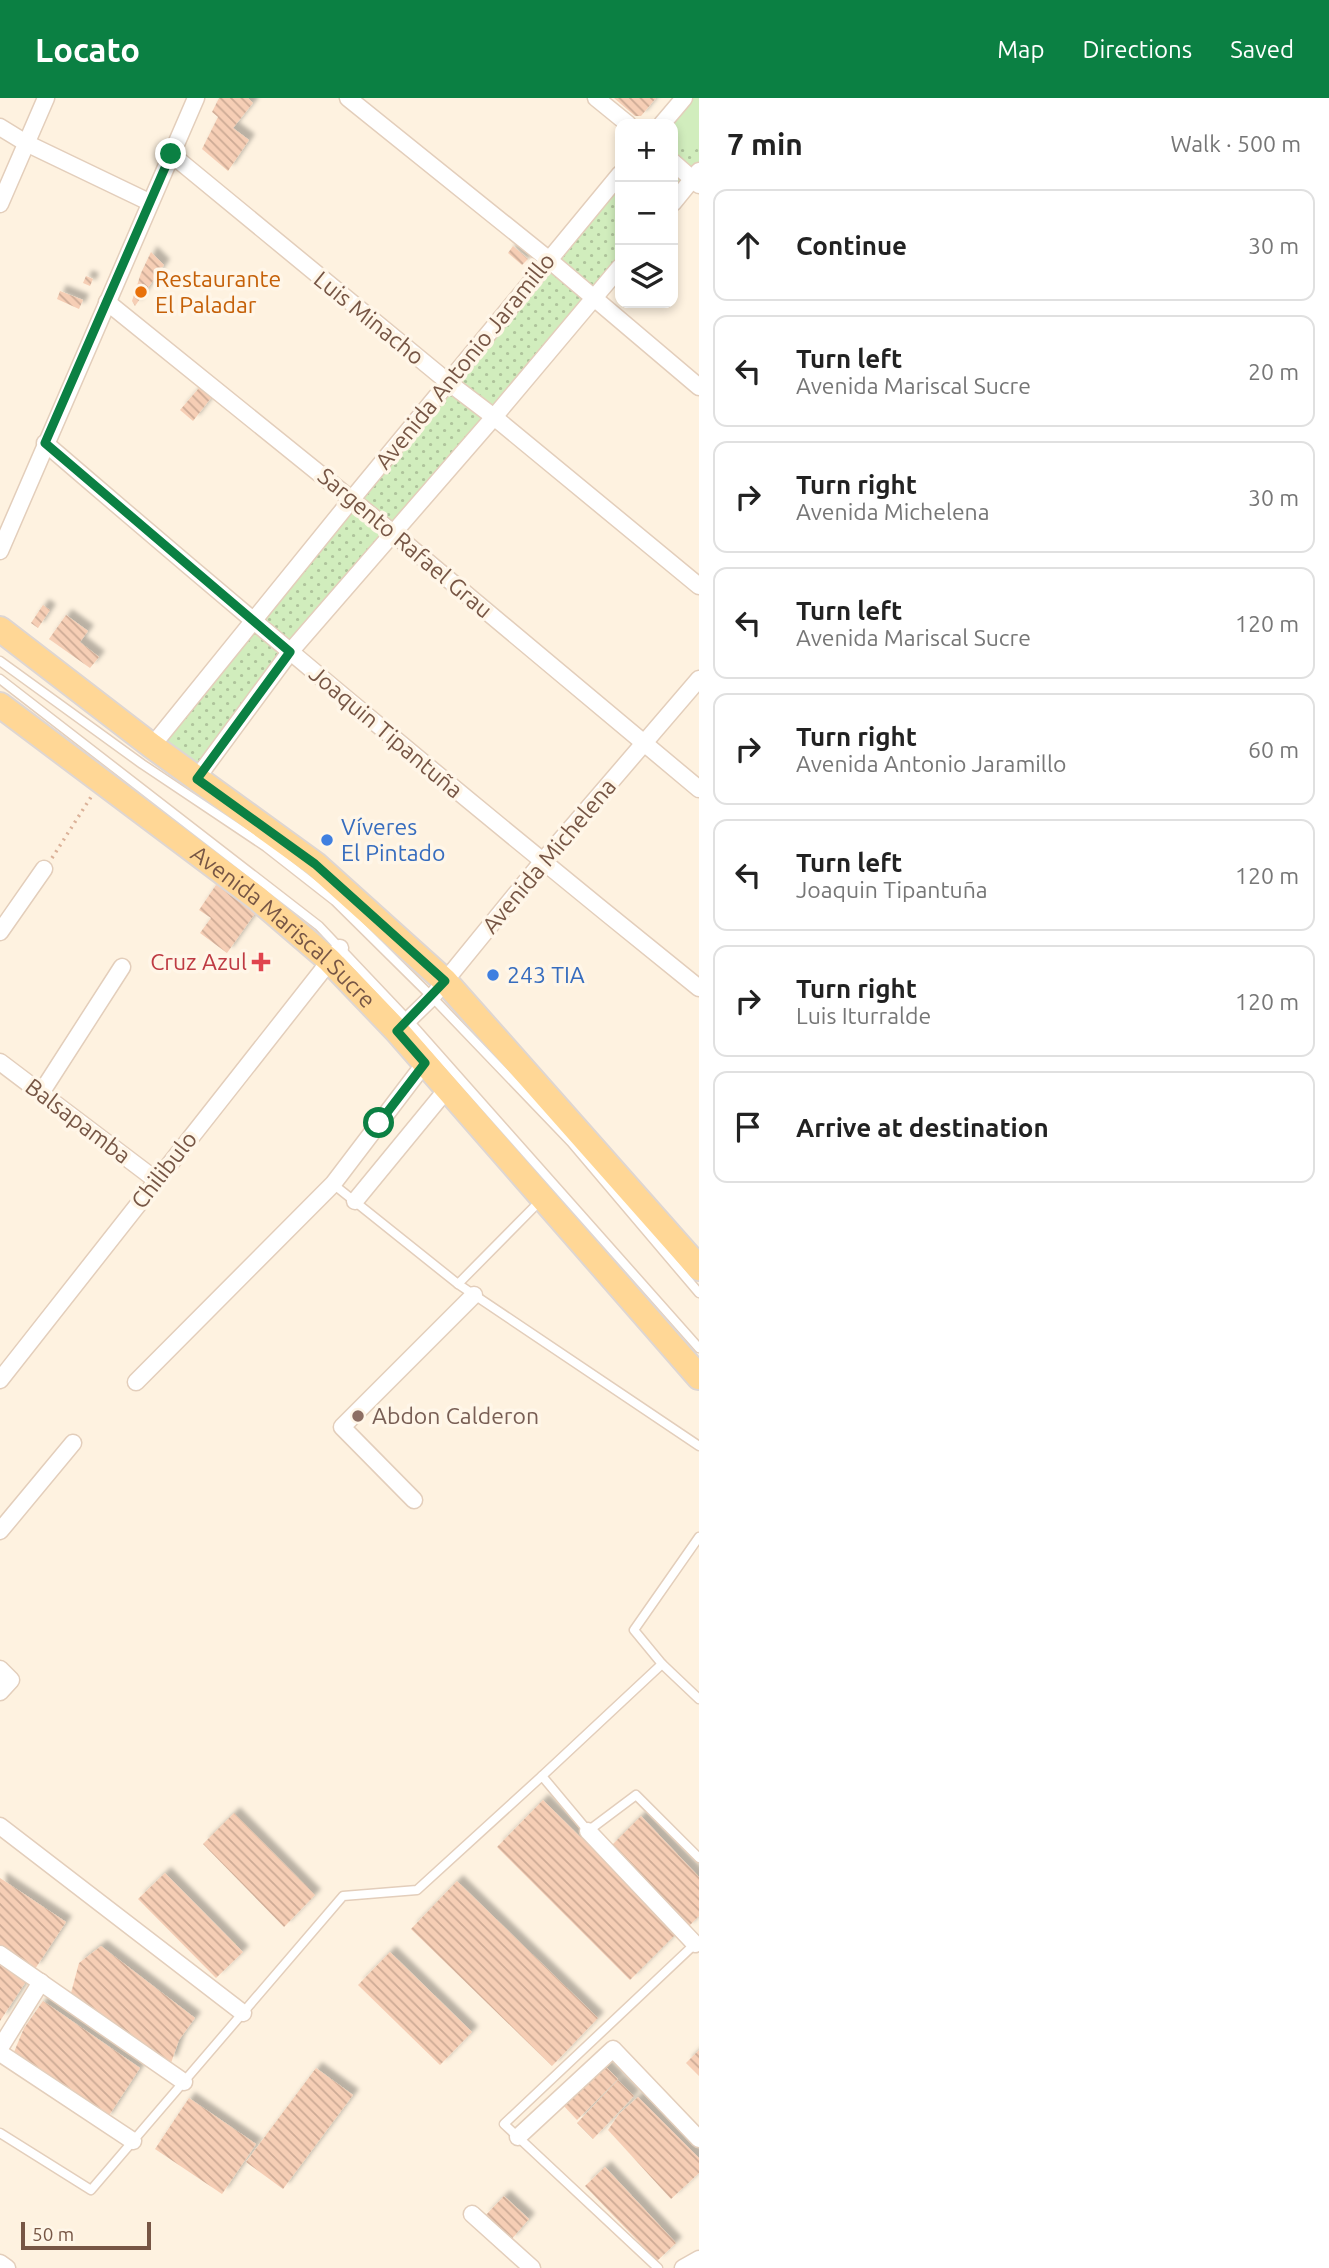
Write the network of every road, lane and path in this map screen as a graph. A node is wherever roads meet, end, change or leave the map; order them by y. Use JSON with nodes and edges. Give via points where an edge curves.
{"nodes":[{"id":1,"x":46,"y":98,"type":"edge"},
{"id":2,"x":196,"y":98,"type":"edge"},
{"id":3,"x":348,"y":98,"type":"edge"},
{"id":4,"x":596,"y":98,"type":"edge"},
{"id":5,"x":684,"y":98,"type":"edge"},
{"id":6,"x":622,"y":119,"type":"edge"},
{"id":7,"x":666,"y":119,"type":"edge"},
{"id":8,"x":0,"y":127,"type":"edge"},
{"id":9,"x":26,"y":143,"type":"junction"},
{"id":10,"x":171,"y":154,"type":"junction"},
{"id":11,"x":678,"y":165,"type":"edge"},
{"id":12,"x":697,"y":178,"type":"edge"},
{"id":13,"x":615,"y":180,"type":"edge"},
{"id":14,"x":678,"y":198,"type":"edge"},
{"id":15,"x":149,"y":202,"type":"junction"},
{"id":16,"x":0,"y":204,"type":"edge"},
{"id":17,"x":548,"y":259,"type":"junction"},
{"id":18,"x":615,"y":273,"type":"edge"},
{"id":19,"x":594,"y":299,"type":"junction"},
{"id":20,"x":107,"y":302,"type":"junction"},
{"id":21,"x":448,"y":382,"type":"junction"},
{"id":22,"x":699,"y":387,"type":"edge"},
{"id":23,"x":494,"y":417,"type":"junction"},
{"id":24,"x":45,"y":443,"type":"junction"},
{"id":25,"x":352,"y":499,"type":"junction"},
{"id":26,"x":393,"y":533,"type":"junction"},
{"id":27,"x":0,"y":551,"type":"edge"},
{"id":28,"x":699,"y":586,"type":"edge"},
{"id":29,"x":253,"y":622,"type":"junction"},
{"id":30,"x":0,"y":629,"type":"edge"},
{"id":31,"x":290,"y":652,"type":"junction"},
{"id":32,"x":0,"y":661,"type":"edge"},
{"id":33,"x":0,"y":679,"type":"edge"},
{"id":34,"x":699,"y":679,"type":"edge"},
{"id":35,"x":0,"y":705,"type":"edge"},
{"id":36,"x":643,"y":743,"type":"junction"},
{"id":37,"x":152,"y":746,"type":"junction"},
{"id":38,"x":197,"y":779,"type":"junction"},
{"id":39,"x":102,"y":780,"type":"junction"},
{"id":40,"x":699,"y":789,"type":"edge"},
{"id":41,"x":542,"y":862,"type":"junction"},
{"id":42,"x":44,"y":869,"type":"joint"},
{"id":43,"x":0,"y":932,"type":"edge"},
{"id":44,"x":334,"y":954,"type":"junction"},
{"id":45,"x":122,"y":967,"type":"dead end"},
{"id":46,"x":699,"y":988,"type":"edge"},
{"id":47,"x":438,"y":989,"type":"junction"},
{"id":48,"x":403,"y":1025,"type":"junction"},
{"id":49,"x":0,"y":1062,"type":"edge"},
{"id":50,"x":425,"y":1063,"type":"junction"},
{"id":51,"x":447,"y":1089,"type":"junction"},
{"id":52,"x":41,"y":1093,"type":"junction"},
{"id":53,"x":156,"y":1180,"type":"junction"},
{"id":54,"x":333,"y":1184,"type":"junction"},
{"id":55,"x":542,"y":1199,"type":"junction"},
{"id":56,"x":355,"y":1201,"type":"junction"},
{"id":57,"x":695,"y":1255,"type":"edge"},
{"id":58,"x":458,"y":1284,"type":"junction"},
{"id":59,"x":699,"y":1293,"type":"edge"},
{"id":60,"x":474,"y":1294,"type":"junction"},
{"id":61,"x":699,"y":1348,"type":"edge"},
{"id":62,"x":2,"y":1374,"type":"edge"},
{"id":63,"x":699,"y":1377,"type":"edge"},
{"id":64,"x":136,"y":1382,"type":"dead end"},
{"id":65,"x":73,"y":1443,"type":"dead end"},
{"id":66,"x":699,"y":1446,"type":"edge"},
{"id":67,"x":414,"y":1500,"type":"dead end"},
{"id":68,"x":0,"y":1531,"type":"edge"},
{"id":69,"x":699,"y":1537,"type":"edge"},
{"id":70,"x":662,"y":1664,"type":"junction"},
{"id":71,"x":0,"y":1670,"type":"edge"},
{"id":72,"x":0,"y":1692,"type":"edge"},
{"id":73,"x":699,"y":1699,"type":"edge"},
{"id":74,"x":542,"y":1776,"type":"junction"},
{"id":75,"x":0,"y":1826,"type":"edge"},
{"id":76,"x":588,"y":1831,"type":"junction"},
{"id":77,"x":699,"y":1858,"type":"edge"},
{"id":78,"x":697,"y":1942,"type":"edge"},
{"id":79,"x":0,"y":1954,"type":"edge"},
{"id":80,"x":41,"y":1982,"type":"junction"},
{"id":81,"x":243,"y":2013,"type":"junction"},
{"id":82,"x":0,"y":2051,"type":"edge"},
{"id":83,"x":184,"y":2082,"type":"junction"},
{"id":84,"x":0,"y":2133,"type":"edge"},
{"id":85,"x":518,"y":2137,"type":"junction"},
{"id":86,"x":699,"y":2138,"type":"edge"},
{"id":87,"x":133,"y":2141,"type":"junction"},
{"id":88,"x":472,"y":2214,"type":"dead end"},
{"id":89,"x":699,"y":2259,"type":"edge"},
{"id":90,"x":532,"y":2268,"type":"edge"},
{"id":91,"x":658,"y":2268,"type":"edge"},
{"id":92,"x":683,"y":2268,"type":"edge"}],
"edges":[{"from":1,"to":9,"type":"street"},
{"from":2,"to":10,"type":"street"},
{"from":3,"to":17,"type":"street"},
{"from":4,"to":6,"type":"street"},
{"from":5,"to":7,"type":"street"},
{"from":8,"to":9,"type":"street"},
{"from":9,"to":15,"type":"street"},
{"from":9,"to":16,"type":"street"},
{"from":10,"to":15,"type":"street"},
{"from":10,"to":21,"type":"street","name":"Luis Minacho"},
{"from":11,"to":12,"type":"street"},
{"from":12,"to":14,"type":"street"},
{"from":13,"to":17,"type":"street","name":"Avenida Antonio Jaramillo"},
{"from":15,"to":20,"type":"street"},
{"from":17,"to":19,"type":"street"},
{"from":17,"to":21,"type":"street","name":"Avenida Antonio Jaramillo"},
{"from":18,"to":19,"type":"street"},
{"from":19,"to":22,"type":"street"},
{"from":19,"to":23,"type":"street"},
{"from":20,"to":24,"type":"street"},
{"from":20,"to":25,"type":"street","name":"Sargento Rafael Grau"},
{"from":21,"to":23,"type":"street","name":"Luis Minacho"},
{"from":21,"to":25,"type":"street","name":"Avenida Antonio Jaramillo"},
{"from":23,"to":26,"type":"street"},
{"from":23,"to":28,"type":"street","name":"Luis Minacho"},
{"from":24,"to":27,"type":"street"},
{"from":24,"to":29,"type":"street","name":"Joaquin Tipantuña"},
{"from":25,"to":26,"type":"street","name":"Sargento Rafael Grau"},
{"from":25,"to":29,"type":"street","name":"Avenida Antonio Jaramillo"},
{"from":26,"to":31,"type":"street"},
{"from":26,"to":36,"type":"street","name":"Sargento Rafael Grau"},
{"from":29,"to":31,"type":"street","name":"Joaquin Tipantuña"},
{"from":29,"to":37,"type":"street","name":"Avenida Antonio Jaramillo"},
{"from":30,"to":37,"type":"main road"},
{"from":31,"to":38,"type":"street"},
{"from":31,"to":41,"type":"street","name":"Joaquin Tipantuña"},
{"from":32,"to":47,"type":"lane","via":[[266,846]]},
{"from":33,"to":44,"type":"lane","via":[[319,926]]},
{"from":34,"to":36,"type":"street","name":"Avenida Michelena"},
{"from":35,"to":39,"type":"main road","name":"Avenida Mariscal Sucre"},
{"from":36,"to":40,"type":"street","name":"Sargento Rafael Grau"},
{"from":36,"to":41,"type":"street","name":"Avenida Michelena"},
{"from":37,"to":38,"type":"main road"},
{"from":38,"to":47,"type":"main road","via":[[315,864]]},
{"from":39,"to":42,"type":"path"},
{"from":39,"to":44,"type":"main road","name":"Avenida Mariscal Sucre"},
{"from":41,"to":46,"type":"street","name":"Joaquin Tipantuña"},
{"from":41,"to":47,"type":"street","name":"Avenida Michelena"},
{"from":42,"to":43,"type":"street"},
{"from":44,"to":48,"type":"main road","name":"Avenida Mariscal Sucre"},
{"from":44,"to":53,"type":"street","name":"Chilibulo"},
{"from":45,"to":52,"type":"street"},
{"from":47,"to":48,"type":"street","name":"Avenida Michelena"},
{"from":47,"to":57,"type":"main road"},
{"from":47,"to":59,"type":"lane"},
{"from":48,"to":50,"type":"main road","name":"Avenida Mariscal Sucre"},
{"from":48,"to":61,"type":"lane"},
{"from":49,"to":52,"type":"street","name":"Balsapamba"},
{"from":50,"to":51,"type":"main road","name":"Avenida Mariscal Sucre"},
{"from":50,"to":54,"type":"street"},
{"from":51,"to":55,"type":"main road","name":"Avenida Mariscal Sucre"},
{"from":51,"to":56,"type":"street"},
{"from":52,"to":53,"type":"street","name":"Balsapamba"},
{"from":53,"to":62,"type":"street","name":"Chilibulo"},
{"from":54,"to":56,"type":"lane"},
{"from":54,"to":64,"type":"street"},
{"from":55,"to":58,"type":"lane"},
{"from":55,"to":63,"type":"main road","name":"Avenida Mariscal Sucre"},
{"from":56,"to":58,"type":"lane"},
{"from":58,"to":60,"type":"lane"},
{"from":60,"to":66,"type":"lane"},
{"from":60,"to":67,"type":"street","via":[[342,1427]]},
{"from":65,"to":68,"type":"street"},
{"from":69,"to":70,"type":"lane","via":[[634,1630]]},
{"from":70,"to":73,"type":"lane"},
{"from":70,"to":74,"type":"lane"},
{"from":71,"to":72,"type":"street","via":[[11,1680]]},
{"from":74,"to":76,"type":"lane"},
{"from":74,"to":81,"type":"lane","via":[[417,1890],[343,1896]]},
{"from":75,"to":81,"type":"street"},
{"from":76,"to":77,"type":"lane","via":[[636,1795]]},
{"from":76,"to":78,"type":"street"},
{"from":78,"to":85,"type":"lane","via":[[504,2124]]},
{"from":79,"to":80,"type":"street"},
{"from":80,"to":82,"type":"street"},
{"from":80,"to":83,"type":"street"},
{"from":81,"to":83,"type":"lane"},
{"from":82,"to":87,"type":"street"},
{"from":83,"to":87,"type":"lane"},
{"from":84,"to":87,"type":"lane","via":[[91,2190]]},
{"from":85,"to":86,"type":"street","via":[[613,2049]]},
{"from":85,"to":91,"type":"lane"},
{"from":88,"to":90,"type":"street"},
{"from":89,"to":92,"type":"street"}]}
